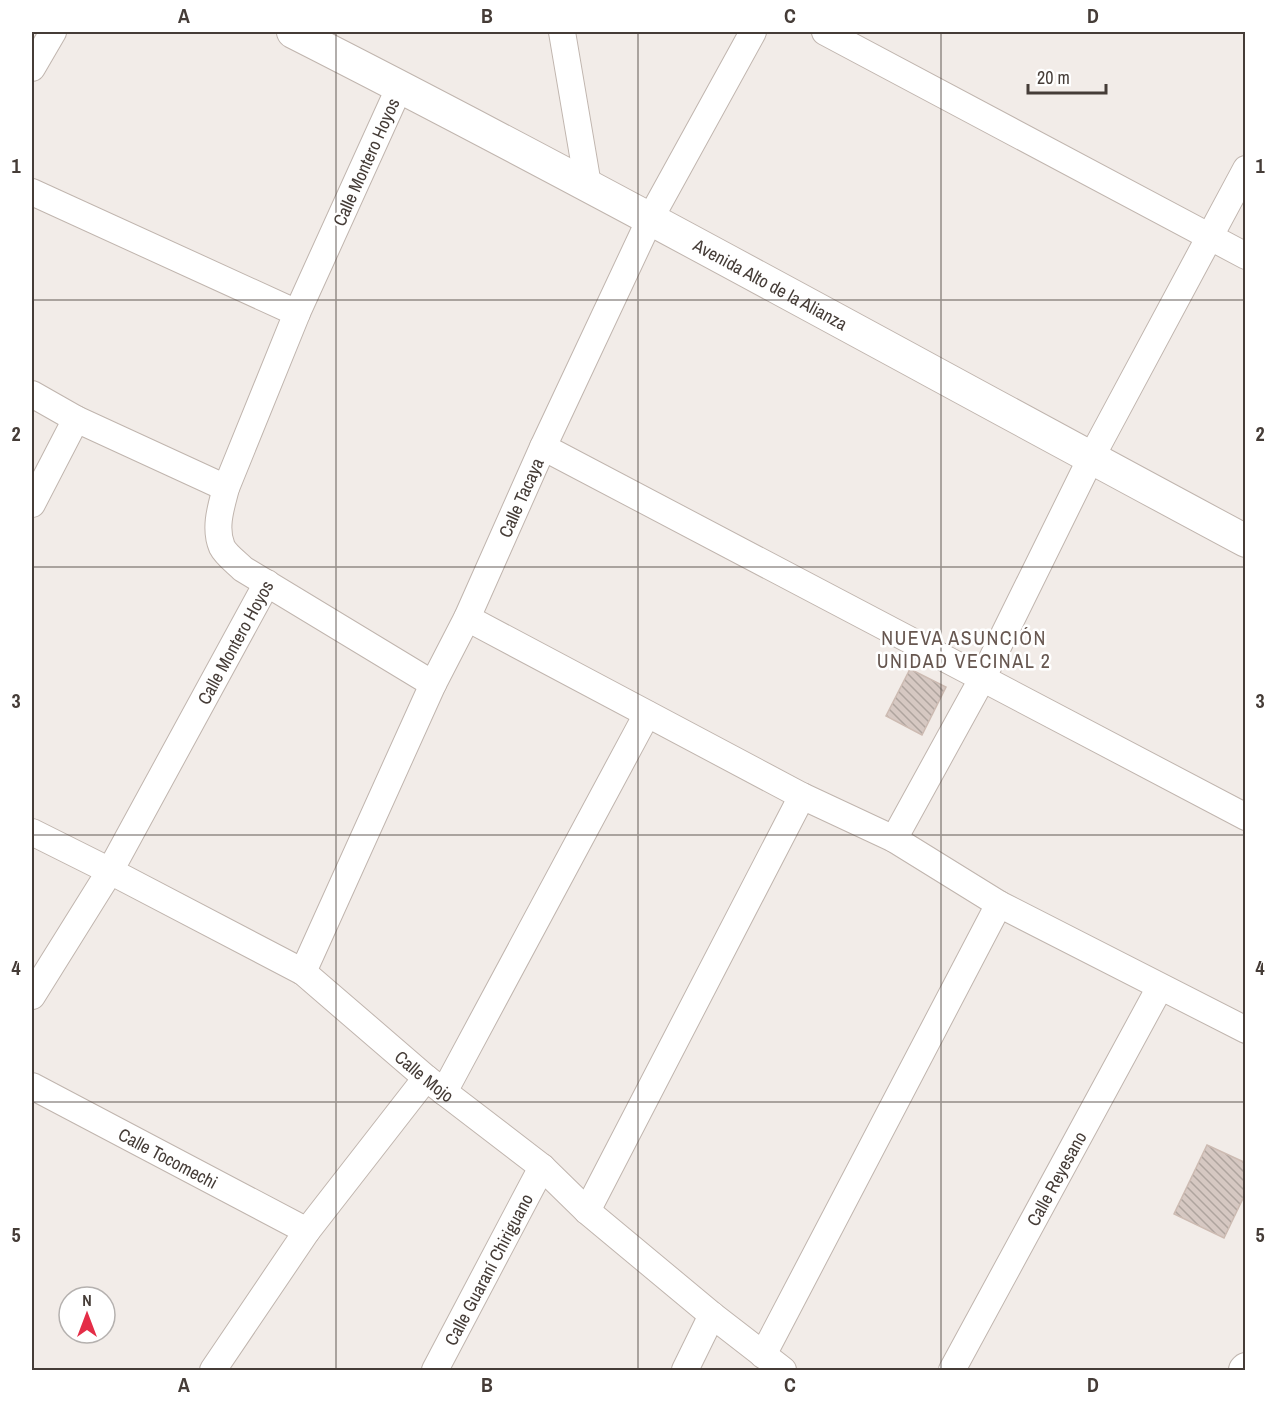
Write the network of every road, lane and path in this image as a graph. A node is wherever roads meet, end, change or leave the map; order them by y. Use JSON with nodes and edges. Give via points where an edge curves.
{"nodes":[{"id":1,"x":53,"y":32,"type":"edge"},
{"id":2,"x":293,"y":32,"type":"edge"},
{"id":3,"x":562,"y":32,"type":"edge"},
{"id":4,"x":753,"y":32,"type":"edge"},
{"id":5,"x":825,"y":32,"type":"edge"},
{"id":6,"x":32,"y":68,"type":"edge"},
{"id":7,"x":400,"y":86,"type":"junction"},
{"id":8,"x":1245,"y":169,"type":"edge"},
{"id":9,"x":588,"y":185,"type":"junction"},
{"id":10,"x":32,"y":192,"type":"edge"},
{"id":11,"x":650,"y":219,"type":"junction"},
{"id":12,"x":1209,"y":237,"type":"junction"},
{"id":13,"x":1245,"y":256,"type":"edge"},
{"id":14,"x":297,"y":313,"type":"junction"},
{"id":15,"x":32,"y":394,"type":"edge"},
{"id":16,"x":76,"y":419,"type":"junction"},
{"id":17,"x":543,"y":447,"type":"junction"},
{"id":18,"x":1090,"y":458,"type":"junction"},
{"id":19,"x":226,"y":488,"type":"junction"},
{"id":20,"x":32,"y":504,"type":"edge"},
{"id":21,"x":1245,"y":541,"type":"edge"},
{"id":22,"x":267,"y":583,"type":"junction"},
{"id":23,"x":467,"y":618,"type":"junction"},
{"id":24,"x":982,"y":679,"type":"junction"},
{"id":25,"x":434,"y":684,"type":"junction"},
{"id":26,"x":647,"y":714,"type":"junction"},
{"id":27,"x":802,"y":796,"type":"junction"},
{"id":28,"x":1245,"y":818,"type":"edge"},
{"id":29,"x":32,"y":832,"type":"edge"},
{"id":30,"x":894,"y":839,"type":"junction"},
{"id":31,"x":110,"y":871,"type":"junction"},
{"id":32,"x":999,"y":904,"type":"junction"},
{"id":33,"x":303,"y":972,"type":"junction"},
{"id":34,"x":1160,"y":987,"type":"junction"},
{"id":35,"x":32,"y":996,"type":"edge"},
{"id":36,"x":1245,"y":1030,"type":"edge"},
{"id":37,"x":435,"y":1085,"type":"junction"},
{"id":38,"x":32,"y":1086,"type":"edge"},
{"id":39,"x":542,"y":1167,"type":"junction"},
{"id":40,"x":587,"y":1211,"type":"junction"},
{"id":41,"x":307,"y":1231,"type":"junction"},
{"id":42,"x":712,"y":1315,"type":"junction"},
{"id":43,"x":773,"y":1363,"type":"edge"},
{"id":44,"x":213,"y":1371,"type":"edge"},
{"id":45,"x":435,"y":1371,"type":"edge"},
{"id":46,"x":685,"y":1371,"type":"edge"},
{"id":47,"x":952,"y":1371,"type":"edge"}],
"edges":[{"from":1,"to":6,"type":"street"},
{"from":2,"to":7,"type":"street","name":"Avenida Alto de la Alianza"},
{"from":3,"to":9,"type":"street"},
{"from":4,"to":11,"type":"street","name":"Calle Tacaya"},
{"from":5,"to":12,"type":"street"},
{"from":7,"to":9,"type":"street","name":"Avenida Alto de la Alianza"},
{"from":7,"to":14,"type":"street","name":"Calle Montero Hoyos"},
{"from":8,"to":12,"type":"street"},
{"from":9,"to":11,"type":"street","name":"Avenida Alto de la Alianza"},
{"from":10,"to":14,"type":"street"},
{"from":11,"to":17,"type":"street","name":"Calle Tacaya"},
{"from":11,"to":18,"type":"street","name":"Avenida Alto de la Alianza"},
{"from":12,"to":13,"type":"street"},
{"from":12,"to":18,"type":"street"},
{"from":14,"to":19,"type":"street","name":"Calle Montero Hoyos"},
{"from":15,"to":16,"type":"street"},
{"from":16,"to":19,"type":"street"},
{"from":16,"to":20,"type":"street"},
{"from":17,"to":23,"type":"street","name":"Calle Tacaya"},
{"from":17,"to":24,"type":"street"},
{"from":18,"to":21,"type":"street","name":"Avenida Alto de la Alianza"},
{"from":18,"to":24,"type":"street"},
{"from":19,"to":22,"type":"street","name":"Calle Montero Hoyos","via":[[219,514],[223,548],[243,569]]},
{"from":22,"to":25,"type":"street"},
{"from":22,"to":31,"type":"street","name":"Calle Montero Hoyos"},
{"from":23,"to":25,"type":"street","name":"Calle Tacaya"},
{"from":23,"to":26,"type":"street"},
{"from":24,"to":28,"type":"street"},
{"from":24,"to":30,"type":"street"},
{"from":25,"to":33,"type":"street","name":"Calle Tacaya"},
{"from":26,"to":27,"type":"street"},
{"from":26,"to":37,"type":"street"},
{"from":27,"to":30,"type":"street"},
{"from":27,"to":40,"type":"street"},
{"from":29,"to":31,"type":"street","name":"Calle Mojo"},
{"from":30,"to":32,"type":"street"},
{"from":31,"to":33,"type":"street","name":"Calle Mojo"},
{"from":31,"to":35,"type":"street","name":"Calle Montero Hoyos"},
{"from":32,"to":34,"type":"street"},
{"from":32,"to":43,"type":"street"},
{"from":33,"to":37,"type":"street","name":"Calle Mojo"},
{"from":34,"to":36,"type":"street"},
{"from":34,"to":47,"type":"street","name":"Calle Reyesano"},
{"from":37,"to":39,"type":"street","name":"Calle Mojo"},
{"from":37,"to":41,"type":"street"},
{"from":38,"to":41,"type":"street","name":"Calle Tocomechi"},
{"from":39,"to":40,"type":"street","name":"Calle Mojo"},
{"from":39,"to":45,"type":"street","name":"Calle Guaraní Chiriguano"},
{"from":40,"to":42,"type":"street","name":"Calle Mojo"},
{"from":41,"to":44,"type":"street"},
{"from":42,"to":43,"type":"street","name":"Calle Mojo"},
{"from":42,"to":46,"type":"street"}]}
